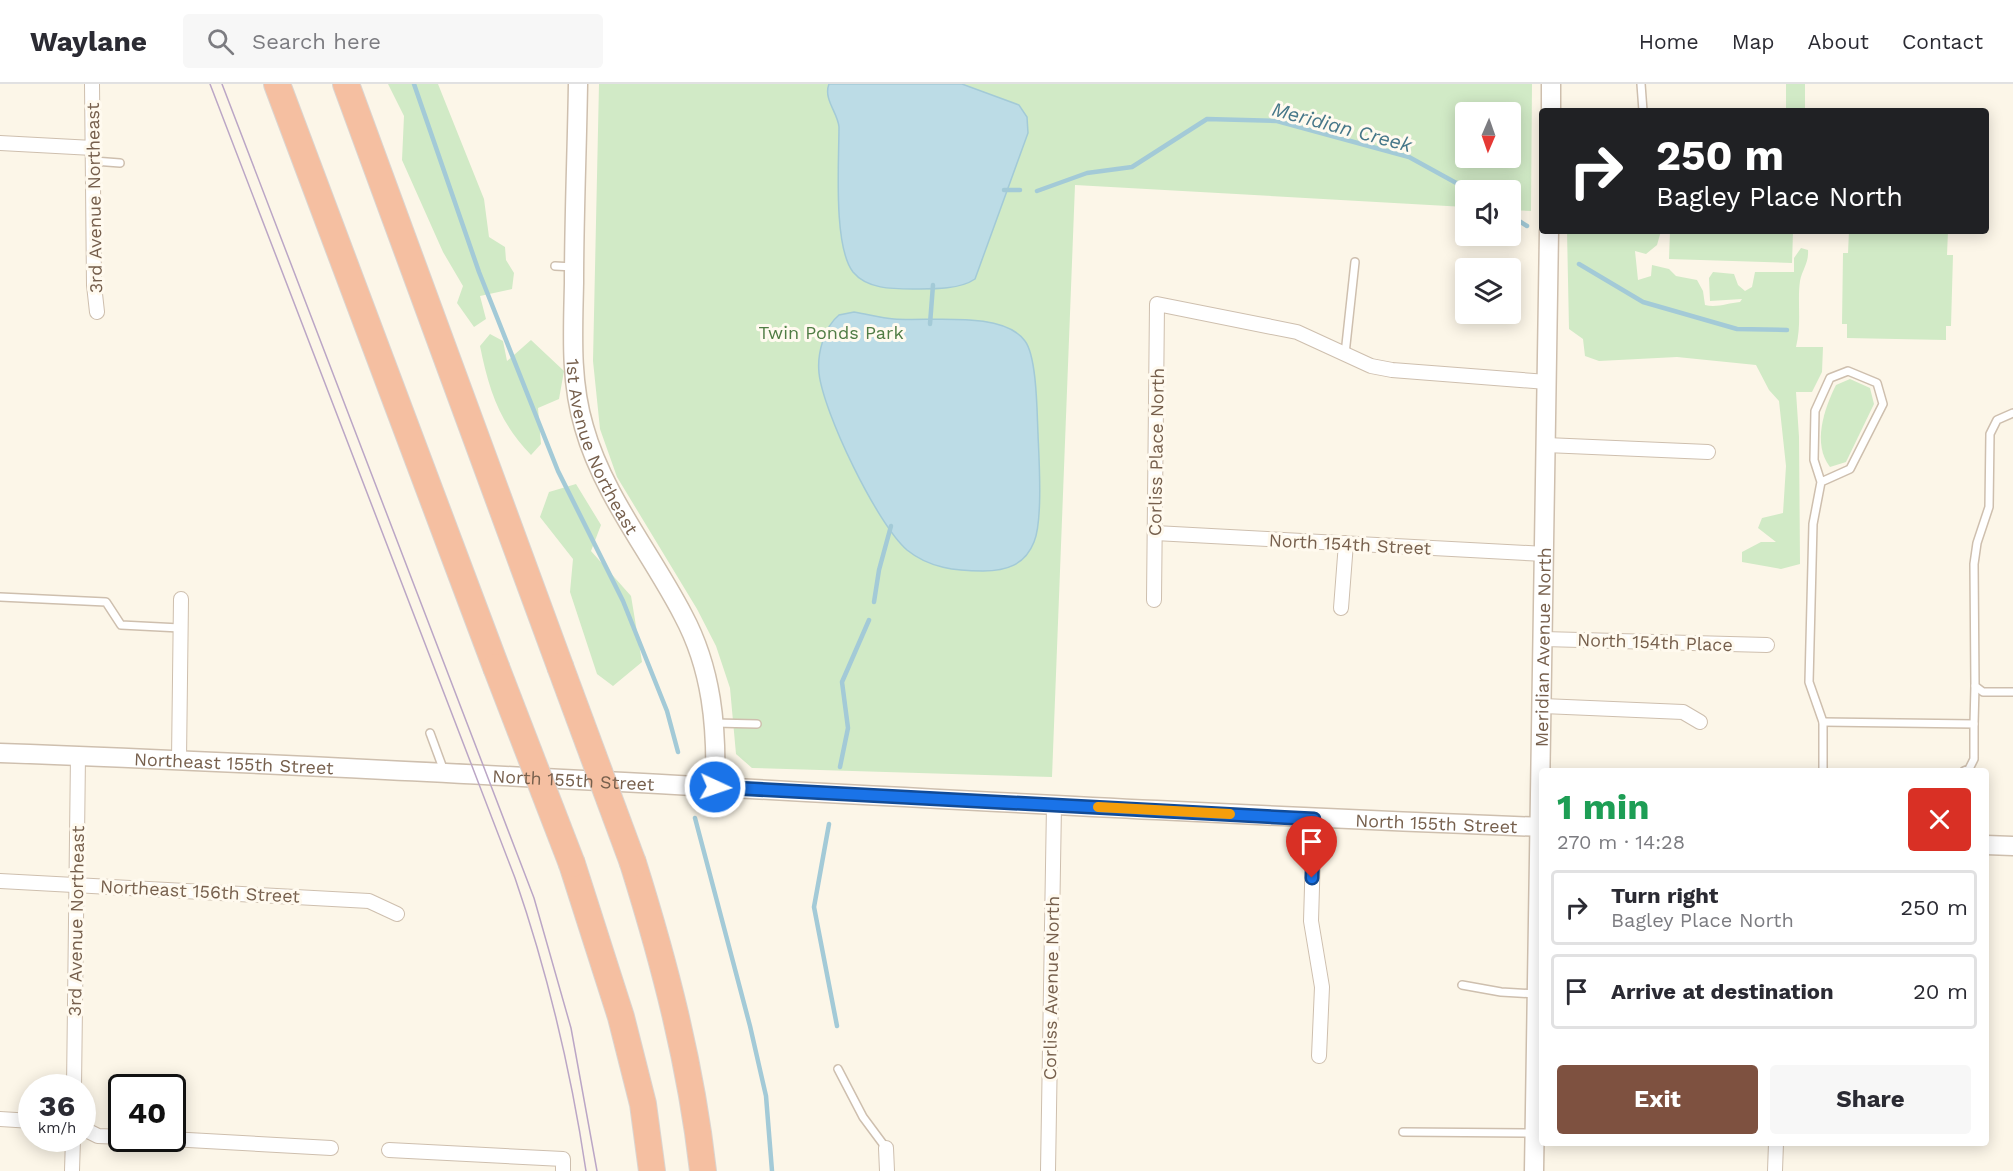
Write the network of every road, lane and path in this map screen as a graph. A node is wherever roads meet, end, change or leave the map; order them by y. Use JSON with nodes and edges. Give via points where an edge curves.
{"nodes":[{"id":1,"x":92,"y":84,"type":"edge"},
{"id":2,"x":277,"y":84,"type":"edge"},
{"id":3,"x":346,"y":84,"type":"edge"},
{"id":4,"x":578,"y":84,"type":"edge"},
{"id":5,"x":1551,"y":84,"type":"edge"},
{"id":6,"x":1641,"y":84,"type":"edge"},
{"id":7,"x":1551,"y":108,"type":"edge"},
{"id":8,"x":1642,"y":108,"type":"edge"},
{"id":9,"x":0,"y":143,"type":"edge"},
{"id":10,"x":93,"y":154,"type":"junction"},
{"id":11,"x":120,"y":163,"type":"dead end"},
{"id":12,"x":1549,"y":234,"type":"edge"},
{"id":13,"x":1355,"y":262,"type":"dead end"},
{"id":14,"x":555,"y":266,"type":"dead end"},
{"id":15,"x":574,"y":267,"type":"junction"},
{"id":16,"x":97,"y":312,"type":"dead end"},
{"id":17,"x":1345,"y":354,"type":"junction"},
{"id":18,"x":1547,"y":382,"type":"junction"},
{"id":19,"x":2013,"y":413,"type":"edge"},
{"id":20,"x":1546,"y":445,"type":"junction"},
{"id":21,"x":1708,"y":452,"type":"dead end"},
{"id":22,"x":1821,"y":482,"type":"junction"},
{"id":23,"x":1155,"y":533,"type":"junction"},
{"id":24,"x":1346,"y":543,"type":"junction"},
{"id":25,"x":1545,"y":554,"type":"junction"},
{"id":26,"x":0,"y":597,"type":"edge"},
{"id":27,"x":181,"y":599,"type":"dead end"},
{"id":28,"x":1154,"y":600,"type":"dead end"},
{"id":29,"x":1341,"y":608,"type":"dead end"},
{"id":30,"x":180,"y":628,"type":"junction"},
{"id":31,"x":1543,"y":639,"type":"junction"},
{"id":32,"x":1767,"y":645,"type":"dead end"},
{"id":33,"x":1975,"y":686,"type":"junction"},
{"id":34,"x":2013,"y":692,"type":"edge"},
{"id":35,"x":1543,"y":705,"type":"junction"},
{"id":36,"x":1700,"y":722,"type":"dead end"},
{"id":37,"x":1823,"y":722,"type":"junction"},
{"id":38,"x":715,"y":723,"type":"junction"},
{"id":39,"x":757,"y":724,"type":"dead end"},
{"id":40,"x":1974,"y":724,"type":"junction"},
{"id":41,"x":430,"y":733,"type":"dead end"},
{"id":42,"x":0,"y":753,"type":"edge"},
{"id":43,"x":78,"y":756,"type":"junction"},
{"id":44,"x":179,"y":759,"type":"junction"},
{"id":45,"x":1542,"y":768,"type":"edge"},
{"id":46,"x":1823,"y":768,"type":"edge"},
{"id":47,"x":1970,"y":768,"type":"edge"},
{"id":48,"x":444,"y":771,"type":"junction"},
{"id":49,"x":468,"y":772,"type":"joint"},
{"id":50,"x":715,"y":787,"type":"junction"},
{"id":51,"x":1054,"y":805,"type":"junction"},
{"id":52,"x":1314,"y":819,"type":"junction"},
{"id":53,"x":1539,"y":827,"type":"edge"},
{"id":54,"x":1989,"y":844,"type":"edge"},
{"id":55,"x":2013,"y":846,"type":"edge"},
{"id":56,"x":0,"y":881,"type":"edge"},
{"id":57,"x":76,"y":885,"type":"junction"},
{"id":58,"x":397,"y":914,"type":"dead end"},
{"id":59,"x":1539,"y":938,"type":"edge"},
{"id":60,"x":1462,"y":985,"type":"dead end"},
{"id":61,"x":1538,"y":994,"type":"junction"},
{"id":62,"x":1319,"y":1056,"type":"dead end"},
{"id":63,"x":838,"y":1069,"type":"dead end"},
{"id":64,"x":74,"y":1074,"type":"edge"},
{"id":65,"x":0,"y":1119,"type":"edge"},
{"id":66,"x":18,"y":1120,"type":"edge"},
{"id":67,"x":1403,"y":1132,"type":"dead end"},
{"id":68,"x":1535,"y":1133,"type":"junction"},
{"id":69,"x":186,"y":1140,"type":"edge"},
{"id":70,"x":1776,"y":1146,"type":"edge"},
{"id":71,"x":331,"y":1148,"type":"dead end"},
{"id":72,"x":886,"y":1148,"type":"joint"},
{"id":73,"x":389,"y":1150,"type":"dead end"},
{"id":74,"x":73,"y":1152,"type":"edge"},
{"id":75,"x":563,"y":1165,"type":"edge"},
{"id":76,"x":72,"y":1171,"type":"edge"},
{"id":77,"x":652,"y":1171,"type":"edge"},
{"id":78,"x":703,"y":1171,"type":"edge"},
{"id":79,"x":887,"y":1171,"type":"edge"},
{"id":80,"x":1048,"y":1171,"type":"edge"},
{"id":81,"x":1534,"y":1171,"type":"edge"},
{"id":82,"x":1775,"y":1171,"type":"edge"}],
"edges":[{"from":1,"to":10,"type":"street","name":"3rd Avenue Northeast"},
{"from":2,"to":77,"type":"highway","bridge":true,"via":[[572,864],[621,1017],[643,1104]]},
{"from":3,"to":78,"type":"highway","bridge":true,"via":[[633,863],[666,969],[680,1030]]},
{"from":4,"to":15,"type":"street","name":"1st Avenue Northeast"},
{"from":5,"to":7,"type":"street"},
{"from":6,"to":8,"type":"lane"},
{"from":9,"to":10,"type":"street"},
{"from":10,"to":11,"type":"lane"},
{"from":10,"to":16,"type":"street","name":"3rd Avenue Northeast"},
{"from":12,"to":18,"type":"street","name":"Meridian Avenue North"},
{"from":13,"to":17,"type":"lane"},
{"from":14,"to":15,"type":"lane"},
{"from":15,"to":38,"type":"street","name":"1st Avenue Northeast","via":[[574,379],[584,429],[606,482],[684,615],[709,688]]},
{"from":17,"to":18,"type":"street","via":[[1392,370]]},
{"from":17,"to":23,"type":"street","name":"Corliss Place North","via":[[1297,332],[1157,304]]},
{"from":18,"to":20,"type":"street","name":"Meridian Avenue North"},
{"from":19,"to":33,"type":"lane","via":[[1997,420],[1990,434],[1989,507],[1974,564]]},
{"from":20,"to":21,"type":"street"},
{"from":20,"to":25,"type":"street","name":"Meridian Avenue North"},
{"from":22,"to":22,"type":"lane","via":[[1814,460],[1815,411],[1830,378],[1848,370],[1877,383],[1883,404],[1851,469]]},
{"from":22,"to":37,"type":"lane","via":[[1812,524],[1809,682]]},
{"from":23,"to":24,"type":"street","name":"North 154th Street"},
{"from":23,"to":28,"type":"street","name":"Corliss Place North"},
{"from":24,"to":25,"type":"street","name":"North 154th Street"},
{"from":24,"to":29,"type":"street"},
{"from":25,"to":31,"type":"street","name":"Meridian Avenue North"},
{"from":26,"to":30,"type":"lane","via":[[106,602],[121,625]]},
{"from":27,"to":30,"type":"street"},
{"from":30,"to":44,"type":"street"},
{"from":31,"to":32,"type":"street","name":"North 154th Place"},
{"from":31,"to":35,"type":"street","name":"Meridian Avenue North"},
{"from":33,"to":34,"type":"lane","via":[[1983,692]]},
{"from":33,"to":40,"type":"lane"},
{"from":35,"to":36,"type":"street","via":[[1683,712]]},
{"from":35,"to":45,"type":"street","name":"Meridian Avenue North"},
{"from":37,"to":40,"type":"lane"},
{"from":37,"to":46,"type":"lane"},
{"from":38,"to":39,"type":"lane"},
{"from":38,"to":50,"type":"street","name":"1st Avenue Northeast"},
{"from":40,"to":47,"type":"lane","via":[[1974,759]]},
{"from":41,"to":48,"type":"lane"},
{"from":42,"to":43,"type":"street","name":"Northeast 155th Street"},
{"from":43,"to":44,"type":"street","name":"Northeast 155th Street"},
{"from":43,"to":57,"type":"street","name":"3rd Avenue Northeast"},
{"from":44,"to":48,"type":"street","name":"Northeast 155th Street"},
{"from":48,"to":49,"type":"street","name":"Northeast 155th Street"},
{"from":49,"to":50,"type":"street","name":"North 155th Street"},
{"from":50,"to":51,"type":"street","name":"North 155th Street"},
{"from":51,"to":52,"type":"street","name":"North 155th Street"},
{"from":51,"to":80,"type":"street","name":"Corliss Avenue North"},
{"from":52,"to":53,"type":"street","name":"North 155th Street"},
{"from":52,"to":62,"type":"street","via":[[1311,921],[1322,987]]},
{"from":54,"to":55,"type":"street"},
{"from":56,"to":57,"type":"street","name":"Northeast 156th Street"},
{"from":57,"to":58,"type":"street","name":"Northeast 156th Street","via":[[369,901]]},
{"from":57,"to":64,"type":"street","name":"3rd Avenue Northeast"},
{"from":59,"to":61,"type":"street","name":"Meridian Avenue North"},
{"from":60,"to":61,"type":"lane"},
{"from":61,"to":68,"type":"street","name":"Meridian Avenue North"},
{"from":63,"to":72,"type":"lane","via":[[863,1117]]},
{"from":65,"to":66,"type":"street"},
{"from":67,"to":68,"type":"lane"},
{"from":68,"to":81,"type":"street","name":"Meridian Avenue North"},
{"from":69,"to":71,"type":"street"},
{"from":70,"to":82,"type":"street"},
{"from":72,"to":79,"type":"street"},
{"from":73,"to":75,"type":"street"},
{"from":74,"to":76,"type":"street"}]}
